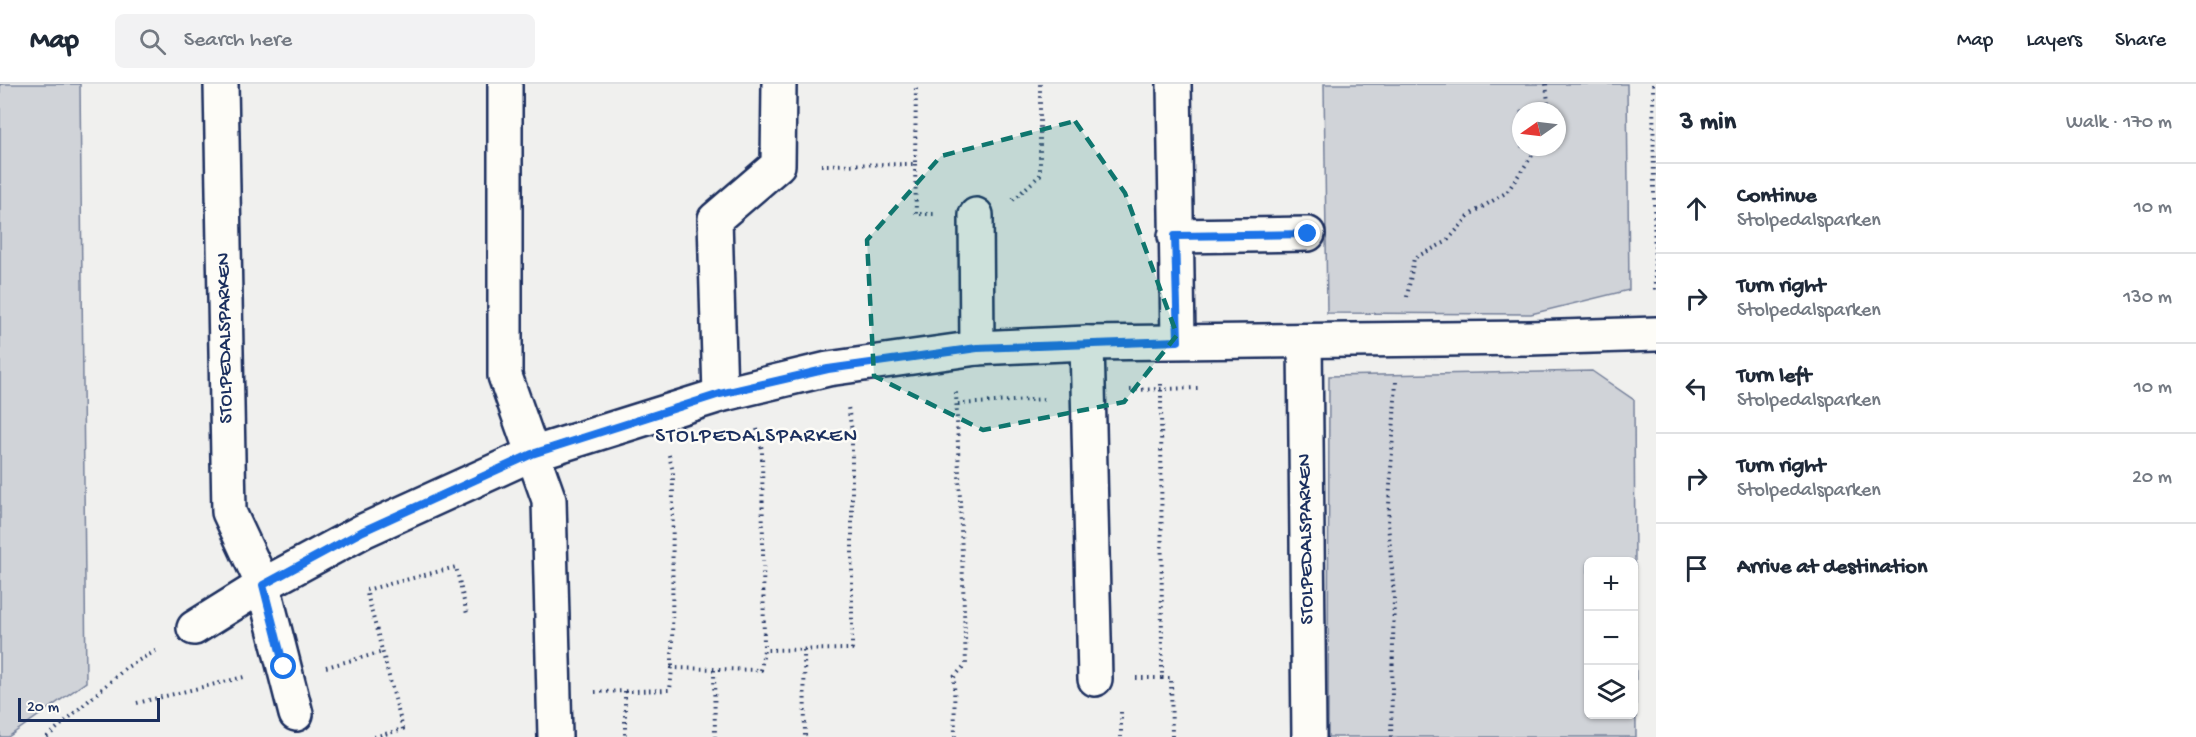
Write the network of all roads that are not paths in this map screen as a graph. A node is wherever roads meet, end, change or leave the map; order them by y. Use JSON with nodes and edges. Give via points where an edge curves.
{"nodes":[{"id":1,"x":221,"y":84,"type":"edge"},
{"id":2,"x":505,"y":84,"type":"edge"},
{"id":3,"x":779,"y":84,"type":"edge"},
{"id":4,"x":1174,"y":84,"type":"edge"},
{"id":5,"x":991,"y":211,"type":"road end"},
{"id":6,"x":1308,"y":234,"type":"dead end"},
{"id":7,"x":1175,"y":236,"type":"junction"},
{"id":8,"x":1656,"y":334,"type":"edge"},
{"id":9,"x":1178,"y":341,"type":"junction"},
{"id":10,"x":1305,"y":341,"type":"junction"},
{"id":11,"x":1087,"y":343,"type":"junction"},
{"id":12,"x":977,"y":348,"type":"junction"},
{"id":13,"x":720,"y":394,"type":"junction"},
{"id":14,"x":532,"y":454,"type":"junction"},
{"id":15,"x":263,"y":585,"type":"junction"},
{"id":16,"x":194,"y":628,"type":"road end"},
{"id":17,"x":1095,"y":679,"type":"dead end"},
{"id":18,"x":296,"y":714,"type":"dead end"},
{"id":19,"x":555,"y":737,"type":"edge"},
{"id":20,"x":1309,"y":737,"type":"edge"}],
"edges":[{"from":1,"to":15,"type":"street","name":"STOLPEDALSPARKEN","via":[[229,512]]},
{"from":2,"to":14,"type":"street","via":[[505,376]]},
{"from":3,"to":13,"type":"street","via":[[778,165],[715,219]]},
{"from":4,"to":7,"type":"street"},
{"from":5,"to":12,"type":"street"},
{"from":6,"to":7,"type":"street"},
{"from":7,"to":9,"type":"street"},
{"from":8,"to":10,"type":"street"},
{"from":9,"to":10,"type":"street"},
{"from":9,"to":11,"type":"street"},
{"from":10,"to":20,"type":"street","name":"STOLPEDALSPARKEN"},
{"from":11,"to":12,"type":"street"},
{"from":11,"to":17,"type":"street"},
{"from":12,"to":13,"type":"street","via":[[828,369]]},
{"from":13,"to":14,"type":"street"},
{"from":14,"to":15,"type":"street","via":[[363,531]]},
{"from":14,"to":19,"type":"street","via":[[549,500]]},
{"from":15,"to":16,"type":"street"},
{"from":15,"to":18,"type":"street","name":"STOLPEDALSPARKEN"}]}
